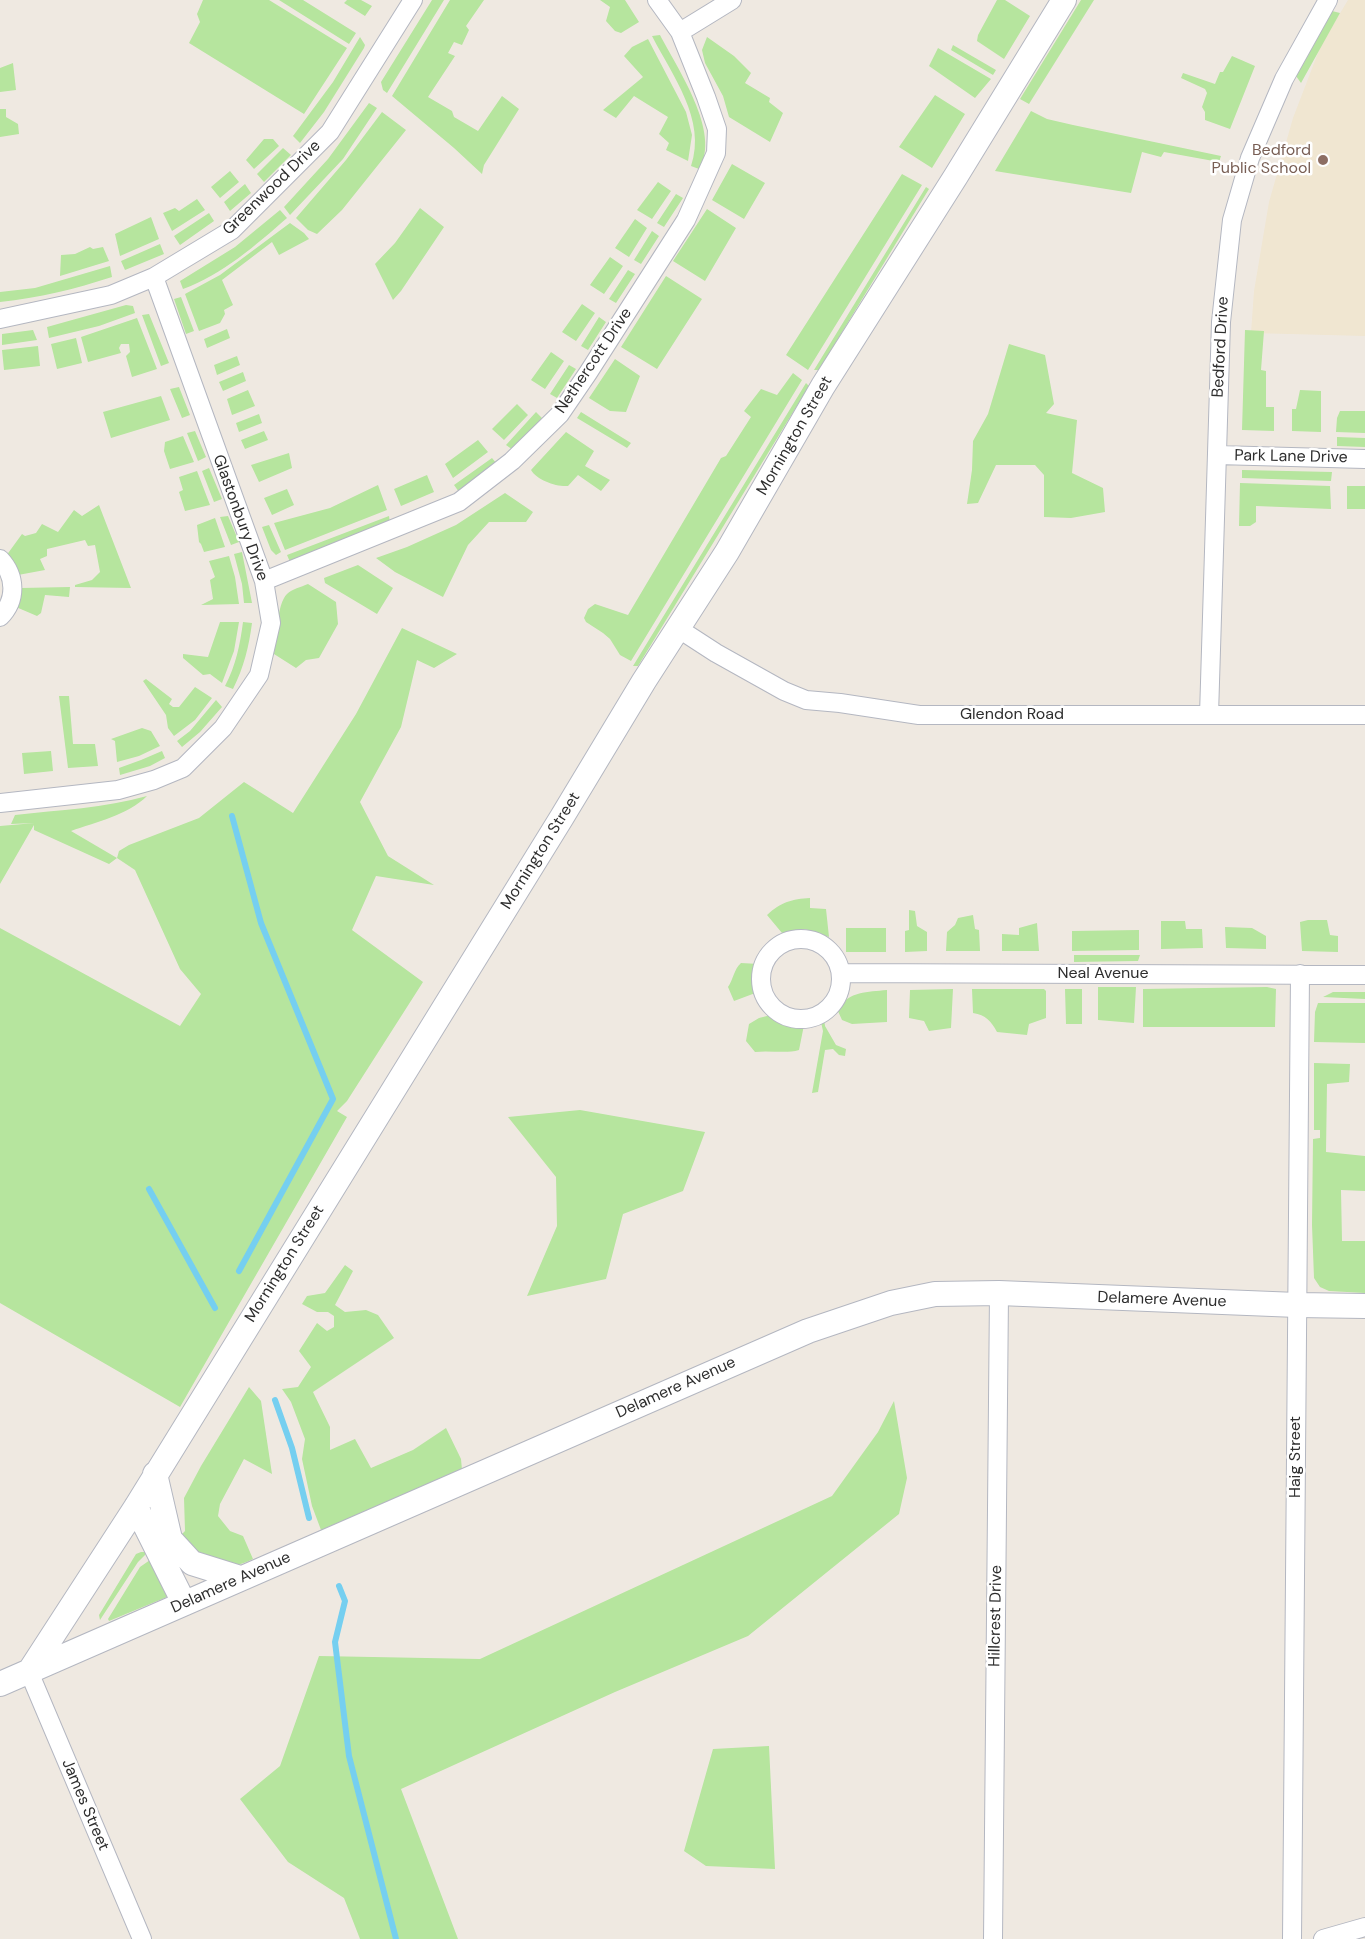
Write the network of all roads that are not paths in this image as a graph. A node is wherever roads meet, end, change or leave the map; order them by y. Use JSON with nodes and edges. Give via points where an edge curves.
{"nodes":[{"id":1,"x":413,"y":0,"type":"edge"},
{"id":2,"x":657,"y":0,"type":"edge"},
{"id":3,"x":732,"y":0,"type":"edge"},
{"id":4,"x":1064,"y":0,"type":"edge"},
{"id":5,"x":1328,"y":0,"type":"edge"},
{"id":6,"x":680,"y":32,"type":"junction"},
{"id":7,"x":154,"y":277,"type":"junction"},
{"id":8,"x":0,"y":319,"type":"edge"},
{"id":9,"x":1217,"y":455,"type":"junction"},
{"id":10,"x":1365,"y":459,"type":"edge"},
{"id":11,"x":0,"y":558,"type":"edge"},
{"id":12,"x":264,"y":581,"type":"junction"},
{"id":13,"x":0,"y":617,"type":"edge"},
{"id":14,"x":679,"y":628,"type":"junction"},
{"id":15,"x":1209,"y":715,"type":"junction"},
{"id":16,"x":1365,"y":715,"type":"edge"},
{"id":17,"x":0,"y":803,"type":"edge"},
{"id":18,"x":841,"y":973,"type":"junction"},
{"id":19,"x":1300,"y":974,"type":"junction"},
{"id":20,"x":1365,"y":975,"type":"edge"},
{"id":21,"x":999,"y":1293,"type":"junction"},
{"id":22,"x":1297,"y":1305,"type":"junction"},
{"id":23,"x":1365,"y":1306,"type":"edge"},
{"id":24,"x":155,"y":1474,"type":"junction"},
{"id":25,"x":136,"y":1507,"type":"junction"},
{"id":26,"x":240,"y":1578,"type":"junction"},
{"id":27,"x":184,"y":1603,"type":"junction"},
{"id":28,"x":29,"y":1672,"type":"junction"},
{"id":29,"x":0,"y":1684,"type":"edge"},
{"id":30,"x":1365,"y":1927,"type":"edge"},
{"id":31,"x":142,"y":1939,"type":"edge"},
{"id":32,"x":993,"y":1939,"type":"edge"},
{"id":33,"x":1292,"y":1939,"type":"edge"},
{"id":34,"x":1323,"y":1939,"type":"edge"}],
"edges":[{"from":1,"to":7,"type":"street","name":"Greenwood Drive","via":[[330,132],[232,230]]},
{"from":2,"to":6,"type":"street","name":"Nethercott Drive"},
{"from":3,"to":6,"type":"street"},
{"from":4,"to":14,"type":"main road","name":"Mornington Street","via":[[823,386]]},
{"from":5,"to":9,"type":"street","name":"Bedford Drive","via":[[1284,79],[1250,158],[1232,220],[1221,322]]},
{"from":6,"to":12,"type":"street","name":"Nethercott Drive","via":[[717,129],[716,153],[686,220],[560,414],[503,470],[459,502]]},
{"from":7,"to":8,"type":"street","name":"Greenwood Drive","via":[[111,295]]},
{"from":7,"to":12,"type":"street","name":"Glastonbury Drive"},
{"from":9,"to":10,"type":"street","name":"Park Lane Drive"},
{"from":9,"to":15,"type":"street","name":"Bedford Drive"},
{"from":11,"to":13,"type":"street","via":[[12,579],[12,598]]},
{"from":12,"to":17,"type":"street","name":"Glastonbury Drive","via":[[271,623],[258,675],[223,728],[183,768],[118,790]]},
{"from":14,"to":15,"type":"street","name":"Glendon Road","via":[[736,664],[806,700],[919,715]]},
{"from":14,"to":24,"type":"main road","name":"Mornington Street"},
{"from":15,"to":16,"type":"street","name":"Glendon Road"},
{"from":18,"to":18,"type":"street","via":[[835,957],[825,947],[813,940],[796,939],[783,943],[766,958],[761,986],[766,999],[785,1016],[814,1017],[836,1000]]},
{"from":18,"to":19,"type":"street","name":"Neal Avenue"},
{"from":19,"to":20,"type":"street","name":"Neal Avenue"},
{"from":19,"to":22,"type":"street","name":"Haig Street"},
{"from":21,"to":22,"type":"main road","name":"Delamere Avenue"},
{"from":21,"to":26,"type":"main road","name":"Delamere Avenue","via":[[935,1294],[891,1303],[808,1331]]},
{"from":21,"to":32,"type":"street","name":"Hillcrest Drive"},
{"from":22,"to":23,"type":"main road","name":"Delamere Avenue"},
{"from":22,"to":33,"type":"street","name":"Haig Street"},
{"from":24,"to":25,"type":"main road","name":"Mornington Street"},
{"from":24,"to":26,"type":"main road","via":[[170,1539],[192,1563]]},
{"from":25,"to":27,"type":"main road"},
{"from":25,"to":28,"type":"main road","name":"Mornington Street"},
{"from":26,"to":27,"type":"main road","name":"Delamere Avenue"},
{"from":27,"to":28,"type":"main road","name":"Delamere Avenue"},
{"from":28,"to":29,"type":"main road"},
{"from":28,"to":31,"type":"street","name":"James Street"},
{"from":30,"to":34,"type":"street"}]}
